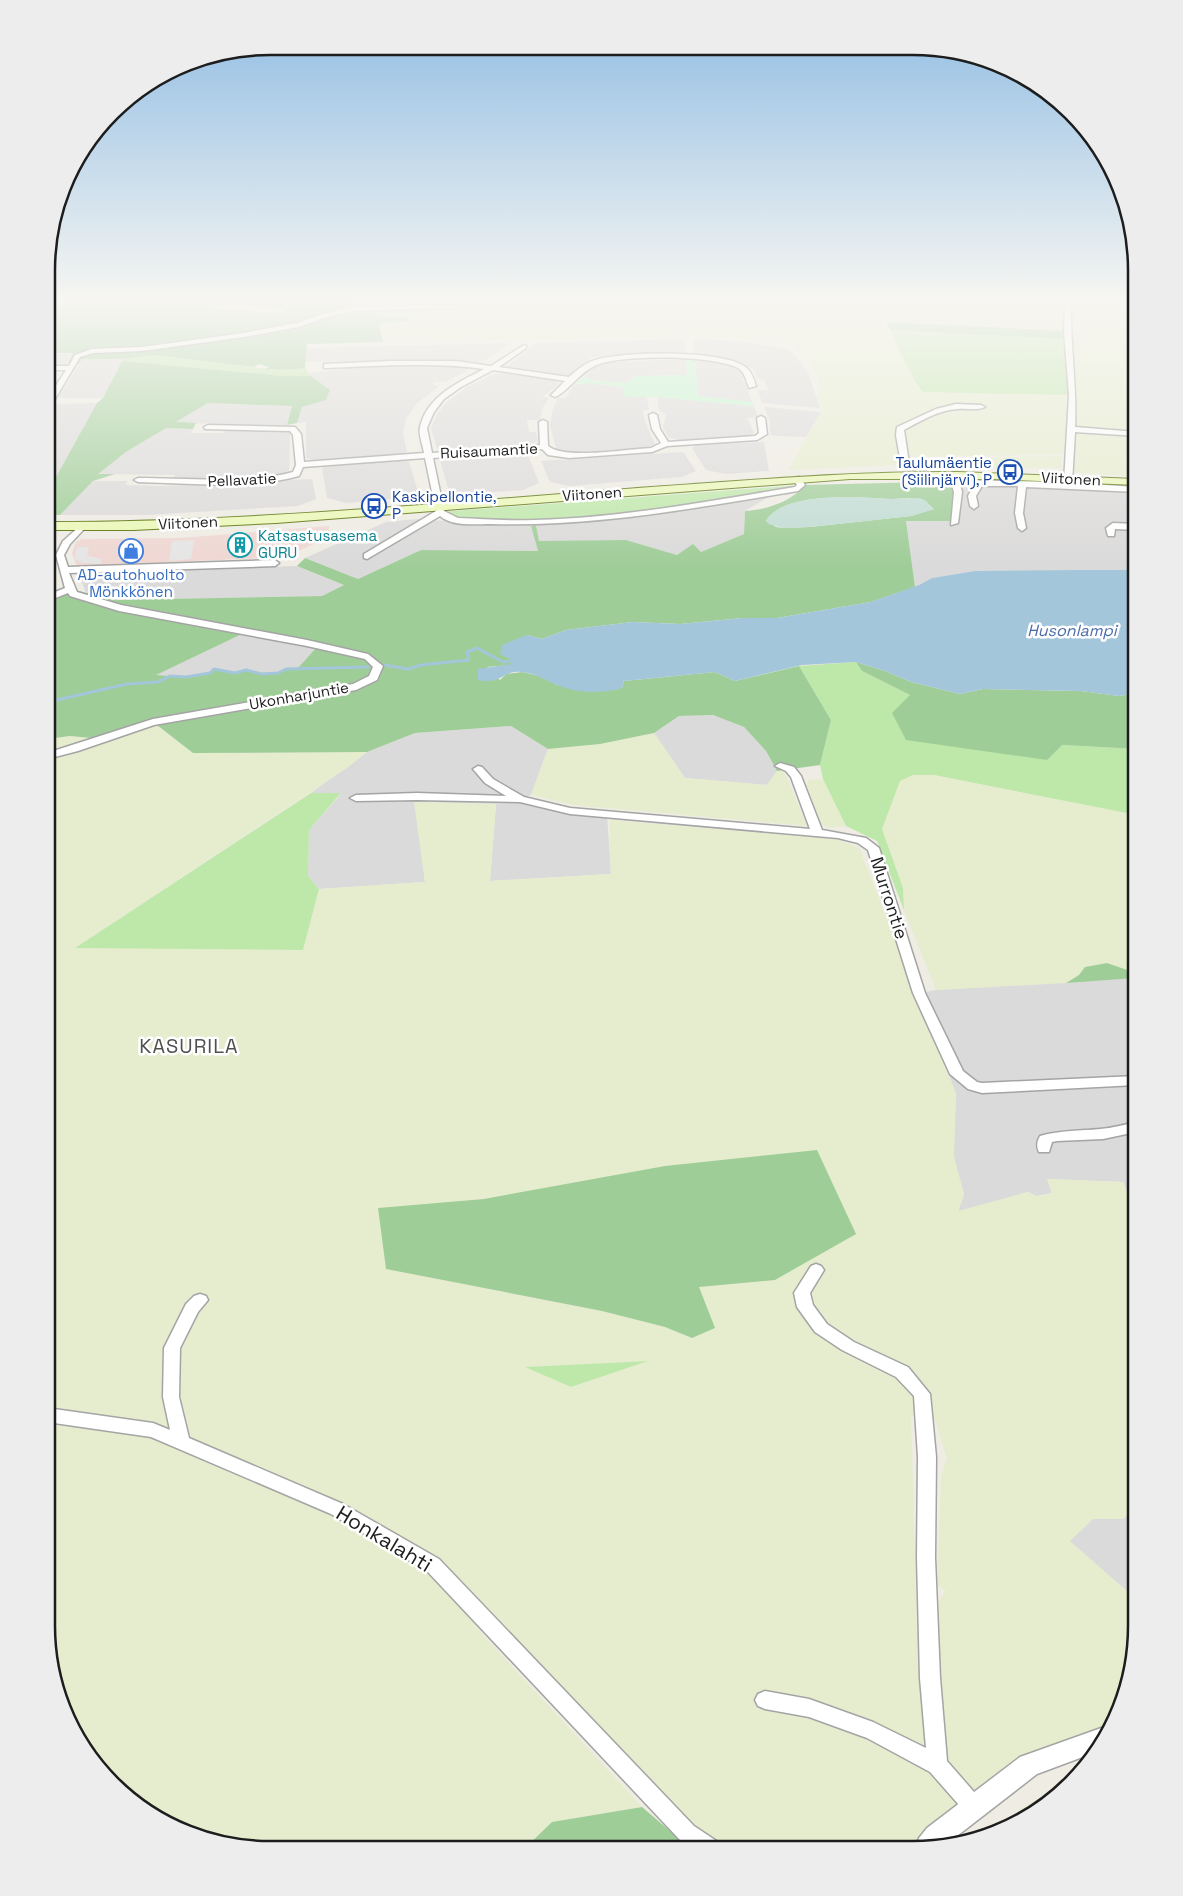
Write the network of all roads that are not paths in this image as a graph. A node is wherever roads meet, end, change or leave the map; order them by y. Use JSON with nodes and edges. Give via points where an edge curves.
{"nodes":[{"id":1,"x":452,"y":389,"type":"edge"},
{"id":2,"x":561,"y":389,"type":"edge"},
{"id":3,"x":1072,"y":389,"type":"edge"},
{"id":4,"x":555,"y":395,"type":"dead end"},
{"id":5,"x":981,"y":407,"type":"dead end"},
{"id":6,"x":653,"y":415,"type":"dead end"},
{"id":7,"x":761,"y":418,"type":"dead end"},
{"id":8,"x":543,"y":422,"type":"dead end"},
{"id":9,"x":208,"y":427,"type":"dead end"},
{"id":10,"x":1071,"y":429,"type":"junction"},
{"id":11,"x":1128,"y":433,"type":"edge"},
{"id":12,"x":666,"y":444,"type":"junction"},
{"id":13,"x":544,"y":447,"type":"junction"},
{"id":14,"x":429,"y":455,"type":"junction"},
{"id":15,"x":300,"y":465,"type":"junction"},
{"id":16,"x":911,"y":469,"type":"dead end"},
{"id":17,"x":923,"y":474,"type":"junction"},
{"id":18,"x":796,"y":479,"type":"junction"},
{"id":19,"x":138,"y":480,"type":"dead end"},
{"id":20,"x":955,"y":482,"type":"junction"},
{"id":21,"x":978,"y":482,"type":"junction"},
{"id":22,"x":1068,"y":482,"type":"junction"},
{"id":23,"x":1128,"y":482,"type":"edge"},
{"id":24,"x":1022,"y":484,"type":"junction"},
{"id":25,"x":1128,"y":489,"type":"edge"},
{"id":26,"x":974,"y":506,"type":"dead end"},
{"id":27,"x":440,"y":509,"type":"junction"},
{"id":28,"x":954,"y":523,"type":"dead end"},
{"id":29,"x":55,"y":526,"type":"edge"},
{"id":30,"x":1128,"y":526,"type":"edge"},
{"id":31,"x":81,"y":528,"type":"junction"},
{"id":32,"x":1022,"y":528,"type":"dead end"},
{"id":33,"x":1111,"y":534,"type":"dead end"},
{"id":34,"x":55,"y":555,"type":"edge"},
{"id":35,"x":60,"y":555,"type":"junction"},
{"id":36,"x":367,"y":556,"type":"dead end"},
{"id":37,"x":275,"y":563,"type":"dead end"},
{"id":38,"x":65,"y":570,"type":"junction"},
{"id":39,"x":72,"y":589,"type":"junction"},
{"id":40,"x":55,"y":595,"type":"edge"},
{"id":41,"x":55,"y":754,"type":"edge"},
{"id":42,"x":780,"y":766,"type":"dead end"},
{"id":43,"x":478,"y":769,"type":"dead end"},
{"id":44,"x":356,"y":798,"type":"dead end"},
{"id":45,"x":520,"y":799,"type":"junction"},
{"id":46,"x":817,"y":833,"type":"junction"},
{"id":47,"x":1128,"y":1081,"type":"edge"},
{"id":48,"x":1128,"y":1129,"type":"edge"},
{"id":49,"x":1044,"y":1148,"type":"dead end"},
{"id":50,"x":816,"y":1270,"type":"dead end"},
{"id":51,"x":200,"y":1300,"type":"dead end"},
{"id":52,"x":55,"y":1415,"type":"edge"},
{"id":53,"x":181,"y":1442,"type":"junction"},
{"id":54,"x":765,"y":1700,"type":"dead end"},
{"id":55,"x":1095,"y":1741,"type":"edge"},
{"id":56,"x":937,"y":1765,"type":"junction"},
{"id":57,"x":974,"y":1807,"type":"junction"},
{"id":58,"x":934,"y":1840,"type":"edge"},
{"id":59,"x":699,"y":1841,"type":"edge"}],
"edges":[{"from":1,"to":14,"type":"street","via":[[430,412],[423,428]]},
{"from":2,"to":4,"type":"street"},
{"from":3,"to":10,"type":"street"},
{"from":5,"to":16,"type":"street","via":[[938,409],[900,429],[905,464]]},
{"from":6,"to":12,"type":"street","via":[[656,429]]},
{"from":7,"to":12,"type":"street","name":"Ruisaumantie","via":[[761,437]]},
{"from":8,"to":13,"type":"street"},
{"from":9,"to":15,"type":"street","via":[[292,429],[298,434]]},
{"from":10,"to":11,"type":"street"},
{"from":10,"to":22,"type":"street"},
{"from":12,"to":13,"type":"street","name":"Ruisaumantie","via":[[652,450],[570,456],[551,453]]},
{"from":13,"to":14,"type":"street","name":"Ruisaumantie"},
{"from":14,"to":15,"type":"street","name":"Pellavatie"},
{"from":14,"to":27,"type":"street"},
{"from":15,"to":19,"type":"street","name":"Pellavatie","via":[[296,474],[282,478],[200,482]]},
{"from":17,"to":18,"type":"main road","name":"Viitonen"},
{"from":17,"to":20,"type":"street","via":[[925,482]]},
{"from":17,"to":22,"type":"main road","name":"Viitonen"},
{"from":18,"to":27,"type":"main road","name":"Viitonen"},
{"from":18,"to":27,"type":"street","via":[[800,487],[793,490],[658,512],[590,519],[494,523],[457,521],[446,517]]},
{"from":20,"to":21,"type":"street"},
{"from":20,"to":28,"type":"street","via":[[958,492]]},
{"from":21,"to":24,"type":"street"},
{"from":21,"to":26,"type":"street","via":[[972,496]]},
{"from":22,"to":23,"type":"main road","name":"Viitonen"},
{"from":22,"to":24,"type":"street"},
{"from":22,"to":25,"type":"street"},
{"from":24,"to":32,"type":"street","via":[[1019,513]]},
{"from":27,"to":31,"type":"main road","name":"Viitonen"},
{"from":27,"to":36,"type":"street"},
{"from":29,"to":31,"type":"main road","name":"Viitonen"},
{"from":30,"to":33,"type":"street","via":[[1115,525],[1110,528]]},
{"from":31,"to":35,"type":"street"},
{"from":34,"to":35,"type":"street"},
{"from":35,"to":38,"type":"street"},
{"from":37,"to":38,"type":"street"},
{"from":38,"to":39,"type":"street"},
{"from":39,"to":40,"type":"street"},
{"from":39,"to":41,"type":"street","name":"Ukonharjuntie","via":[[73,594],[120,608],[308,642],[368,657],[378,666],[373,678],[356,687],[153,722],[133,727],[102,744]]},
{"from":42,"to":46,"type":"street","via":[[796,776]]},
{"from":43,"to":45,"type":"street","name":"Murrontie","via":[[489,780]]},
{"from":44,"to":45,"type":"street","via":[[390,795]]},
{"from":45,"to":46,"type":"street","name":"Murrontie","via":[[570,811]]},
{"from":46,"to":47,"type":"street","name":"Murrontie","via":[[862,840],[873,848],[919,993],[957,1074],[973,1086],[982,1088]]},
{"from":48,"to":49,"type":"street","via":[[1103,1134],[1056,1136],[1045,1139]]},
{"from":50,"to":56,"type":"street","via":[[802,1292],[805,1307],[821,1328],[848,1346],[902,1372],[922,1394],[927,1457],[930,1678]]},
{"from":51,"to":53,"type":"street","via":[[192,1308],[172,1348],[171,1397]]},
{"from":52,"to":53,"type":"street","name":"Honkalahti","via":[[153,1430]]},
{"from":53,"to":59,"type":"street","name":"Honkalahti","via":[[337,1509],[433,1565],[687,1833]]},
{"from":54,"to":56,"type":"street","via":[[809,1708],[873,1730]]},
{"from":55,"to":57,"type":"street","via":[[1029,1765]]},
{"from":56,"to":57,"type":"street"},
{"from":57,"to":58,"type":"street"}]}
